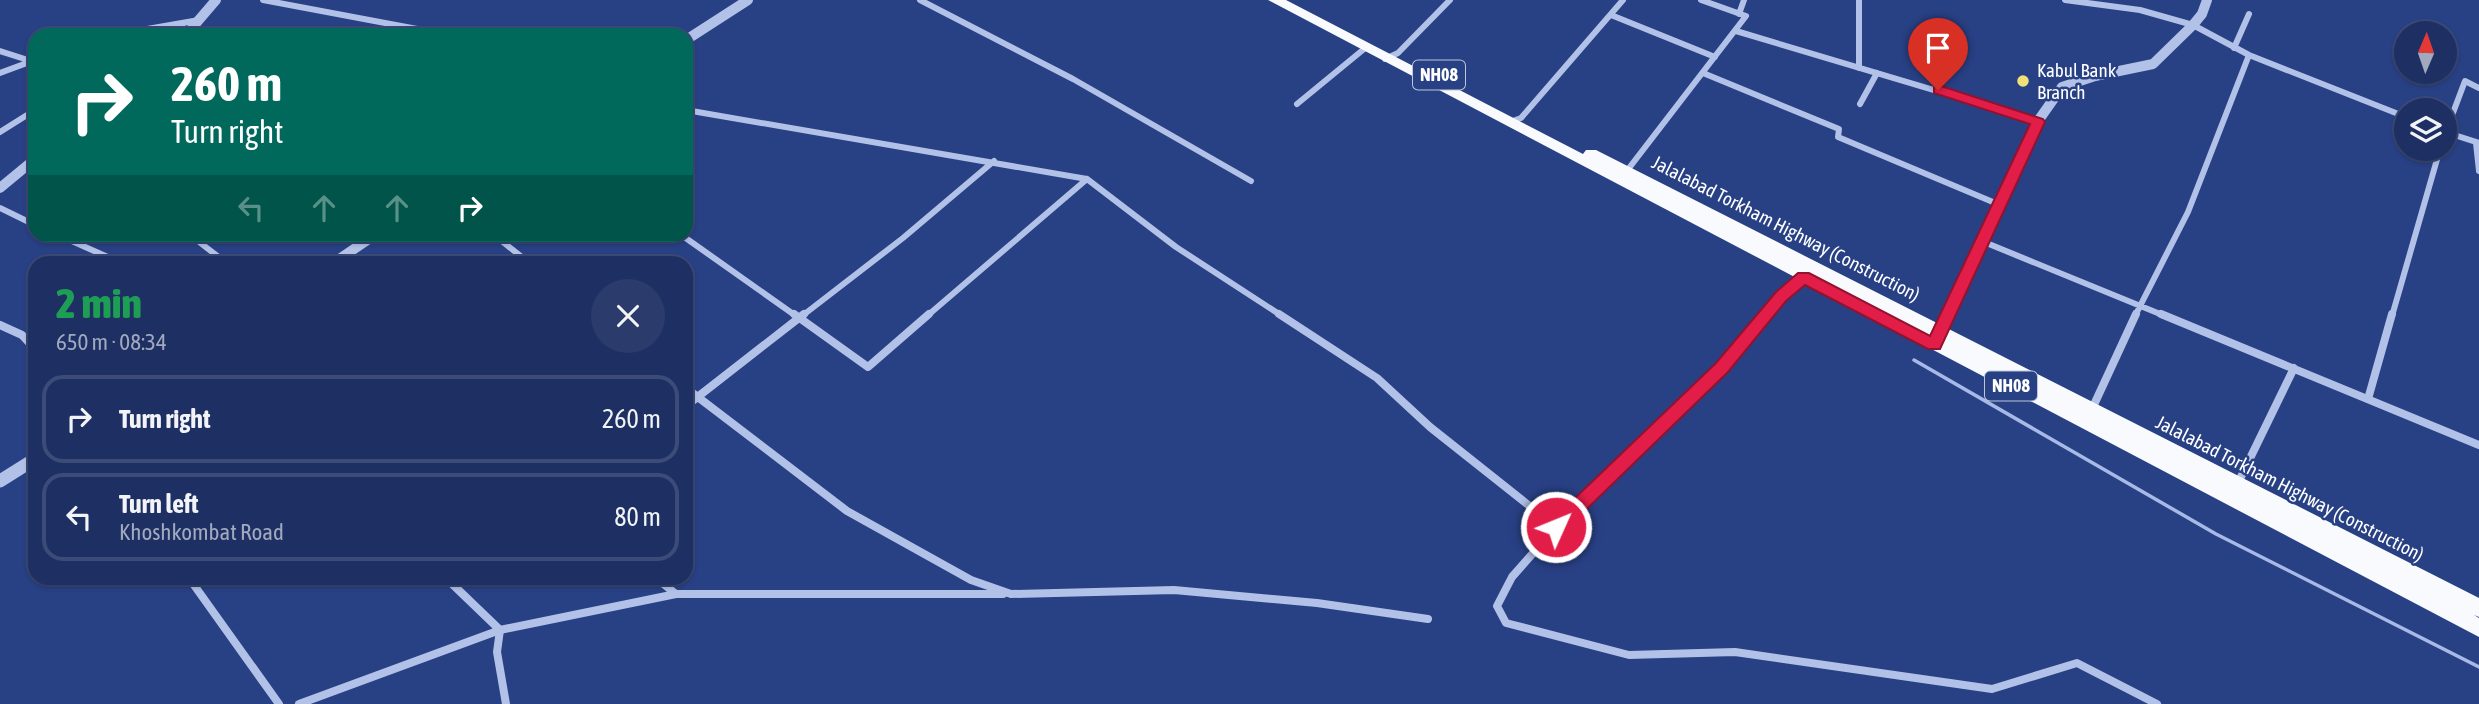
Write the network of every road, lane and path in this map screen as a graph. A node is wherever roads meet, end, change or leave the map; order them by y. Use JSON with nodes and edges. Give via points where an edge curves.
{"nodes":[{"id":1,"x":216,"y":0,"type":"edge"},
{"id":2,"x":263,"y":0,"type":"edge"},
{"id":3,"x":748,"y":0,"type":"edge"},
{"id":4,"x":920,"y":0,"type":"edge"},
{"id":5,"x":1275,"y":0,"type":"edge"},
{"id":6,"x":1298,"y":0,"type":"edge"},
{"id":7,"x":1450,"y":0,"type":"edge"},
{"id":8,"x":1623,"y":0,"type":"edge"},
{"id":9,"x":1701,"y":0,"type":"edge"},
{"id":10,"x":1744,"y":0,"type":"edge"},
{"id":11,"x":1859,"y":0,"type":"edge"},
{"id":12,"x":2065,"y":0,"type":"edge"},
{"id":13,"x":2132,"y":0,"type":"edge"},
{"id":14,"x":2207,"y":0,"type":"edge"},
{"id":15,"x":2133,"y":9,"type":"junction"},
{"id":16,"x":1739,"y":14,"type":"junction"},
{"id":17,"x":2249,"y":14,"type":"dead end"},
{"id":18,"x":1611,"y":15,"type":"junction"},
{"id":19,"x":2193,"y":25,"type":"junction"},
{"id":20,"x":190,"y":28,"type":"edge"},
{"id":21,"x":412,"y":28,"type":"edge"},
{"id":22,"x":1736,"y":31,"type":"junction"},
{"id":23,"x":693,"y":35,"type":"edge"},
{"id":24,"x":2234,"y":48,"type":"junction"},
{"id":25,"x":1364,"y":49,"type":"junction"},
{"id":26,"x":0,"y":51,"type":"edge"},
{"id":27,"x":2249,"y":55,"type":"junction"},
{"id":28,"x":1391,"y":56,"type":"junction"},
{"id":29,"x":1715,"y":57,"type":"junction"},
{"id":30,"x":28,"y":59,"type":"edge"},
{"id":31,"x":28,"y":63,"type":"edge"},
{"id":32,"x":1859,"y":68,"type":"junction"},
{"id":33,"x":0,"y":73,"type":"edge"},
{"id":34,"x":1703,"y":73,"type":"junction"},
{"id":35,"x":1877,"y":73,"type":"junction"},
{"id":36,"x":2479,"y":88,"type":"edge"},
{"id":37,"x":2457,"y":102,"type":"edge"},
{"id":38,"x":1860,"y":103,"type":"dead end"},
{"id":39,"x":1297,"y":104,"type":"dead end"},
{"id":40,"x":693,"y":111,"type":"edge"},
{"id":41,"x":2394,"y":112,"type":"edge"},
{"id":42,"x":28,"y":114,"type":"edge"},
{"id":43,"x":1514,"y":121,"type":"junction"},
{"id":44,"x":2038,"y":121,"type":"junction"},
{"id":45,"x":0,"y":132,"type":"edge"},
{"id":46,"x":2457,"y":137,"type":"edge"},
{"id":47,"x":1544,"y":142,"type":"junction"},
{"id":48,"x":2477,"y":143,"type":"edge"},
{"id":49,"x":1580,"y":148,"type":"junction"},
{"id":50,"x":994,"y":161,"type":"junction"},
{"id":51,"x":2437,"y":161,"type":"edge"},
{"id":52,"x":28,"y":165,"type":"edge"},
{"id":53,"x":2479,"y":171,"type":"edge"},
{"id":54,"x":1623,"y":176,"type":"junction"},
{"id":55,"x":1087,"y":179,"type":"junction"},
{"id":56,"x":1251,"y":181,"type":"dead end"},
{"id":57,"x":0,"y":188,"type":"edge"},
{"id":58,"x":2000,"y":205,"type":"junction"},
{"id":59,"x":0,"y":208,"type":"edge"},
{"id":60,"x":28,"y":222,"type":"edge"},
{"id":61,"x":74,"y":242,"type":"edge"},
{"id":62,"x":199,"y":242,"type":"edge"},
{"id":63,"x":364,"y":242,"type":"edge"},
{"id":64,"x":503,"y":242,"type":"edge"},
{"id":65,"x":691,"y":242,"type":"edge"},
{"id":66,"x":1984,"y":242,"type":"junction"},
{"id":67,"x":106,"y":256,"type":"edge"},
{"id":68,"x":217,"y":256,"type":"edge"},
{"id":69,"x":344,"y":256,"type":"edge"},
{"id":70,"x":520,"y":256,"type":"edge"},
{"id":71,"x":1804,"y":277,"type":"junction"},
{"id":72,"x":2140,"y":306,"type":"junction"},
{"id":73,"x":800,"y":318,"type":"junction"},
{"id":74,"x":0,"y":325,"type":"edge"},
{"id":75,"x":1937,"y":338,"type":"junction"},
{"id":76,"x":28,"y":341,"type":"edge"},
{"id":77,"x":2294,"y":368,"type":"junction"},
{"id":78,"x":693,"y":394,"type":"edge"},
{"id":79,"x":697,"y":397,"type":"junction"},
{"id":80,"x":2368,"y":399,"type":"junction"},
{"id":81,"x":693,"y":400,"type":"edge"},
{"id":82,"x":2089,"y":417,"type":"junction"},
{"id":83,"x":2479,"y":445,"type":"edge"},
{"id":84,"x":28,"y":463,"type":"edge"},
{"id":85,"x":0,"y":481,"type":"edge"},
{"id":86,"x":2234,"y":492,"type":"junction"},
{"id":87,"x":1556,"y":527,"type":"junction"},
{"id":88,"x":194,"y":585,"type":"edge"},
{"id":89,"x":453,"y":585,"type":"edge"},
{"id":90,"x":665,"y":585,"type":"edge"},
{"id":91,"x":676,"y":594,"type":"junction"},
{"id":92,"x":1011,"y":594,"type":"junction"},
{"id":93,"x":2479,"y":608,"type":"edge"},
{"id":94,"x":1428,"y":618,"type":"dead end"},
{"id":95,"x":2479,"y":628,"type":"edge"},
{"id":96,"x":499,"y":630,"type":"junction"},
{"id":97,"x":279,"y":704,"type":"edge"},
{"id":98,"x":299,"y":704,"type":"edge"},
{"id":99,"x":506,"y":704,"type":"edge"},
{"id":100,"x":2157,"y":704,"type":"edge"}],
"edges":[{"from":1,"to":20,"type":"street"},
{"from":2,"to":21,"type":"street"},
{"from":3,"to":23,"type":"street"},
{"from":4,"to":56,"type":"street","via":[[1073,79]]},
{"from":5,"to":25,"type":"highway","number":"NH08"},
{"from":6,"to":28,"type":"highway","name":"Jalalabad Torkham Highway (Construction)","number":"NH08"},
{"from":7,"to":28,"type":"street"},
{"from":8,"to":18,"type":"street"},
{"from":9,"to":16,"type":"street"},
{"from":10,"to":16,"type":"street"},
{"from":11,"to":32,"type":"street"},
{"from":12,"to":15,"type":"street"},
{"from":13,"to":15,"type":"street"},
{"from":14,"to":19,"type":"street"},
{"from":15,"to":19,"type":"street"},
{"from":16,"to":22,"type":"street","via":[[1746,16]]},
{"from":17,"to":24,"type":"street"},
{"from":18,"to":29,"type":"street"},
{"from":18,"to":43,"type":"street"},
{"from":19,"to":24,"type":"street"},
{"from":19,"to":44,"type":"street","via":[[2153,64],[2062,87]]},
{"from":22,"to":29,"type":"street"},
{"from":22,"to":32,"type":"street"},
{"from":24,"to":27,"type":"street"},
{"from":25,"to":28,"type":"highway","number":"NH08"},
{"from":25,"to":39,"type":"street"},
{"from":26,"to":30,"type":"street"},
{"from":27,"to":41,"type":"street"},
{"from":27,"to":72,"type":"street","via":[[2188,212]]},
{"from":28,"to":43,"type":"highway","name":"Jalalabad Torkham Highway (Construction)","number":"NH08"},
{"from":29,"to":34,"type":"street"},
{"from":31,"to":33,"type":"street"},
{"from":32,"to":35,"type":"street"},
{"from":34,"to":54,"type":"street"},
{"from":34,"to":58,"type":"street","via":[[1839,128],[1838,137]]},
{"from":35,"to":38,"type":"street"},
{"from":35,"to":44,"type":"street"},
{"from":36,"to":37,"type":"street","via":[[2465,81]]},
{"from":40,"to":50,"type":"street"},
{"from":42,"to":45,"type":"street"},
{"from":43,"to":47,"type":"highway","number":"NH08"},
{"from":43,"to":49,"type":"highway","name":"Jalalabad Torkham Highway (Construction)","number":"NH08"},
{"from":44,"to":58,"type":"street"},
{"from":46,"to":48,"type":"street"},
{"from":47,"to":49,"type":"highway","number":"NH08"},
{"from":47,"to":54,"type":"highway","number":"NH08"},
{"from":48,"to":53,"type":"street"},
{"from":49,"to":54,"type":"highway","name":"Jalalabad Torkham Highway (Construction)","number":"NH08"},
{"from":50,"to":55,"type":"street"},
{"from":50,"to":73,"type":"street"},
{"from":51,"to":80,"type":"street"},
{"from":52,"to":57,"type":"street"},
{"from":54,"to":71,"type":"highway","number":"NH08"},
{"from":54,"to":75,"type":"highway","name":"Jalalabad Torkham Highway (Construction)","number":"NH08"},
{"from":55,"to":73,"type":"street","via":[[867,367]]},
{"from":55,"to":87,"type":"street","via":[[1176,247],[1377,378],[1430,427]]},
{"from":58,"to":66,"type":"street"},
{"from":59,"to":60,"type":"street"},
{"from":61,"to":67,"type":"street"},
{"from":62,"to":68,"type":"street"},
{"from":63,"to":69,"type":"street"},
{"from":64,"to":70,"type":"street"},
{"from":65,"to":73,"type":"street"},
{"from":66,"to":72,"type":"street"},
{"from":66,"to":75,"type":"street"},
{"from":71,"to":75,"type":"highway","number":"NH08"},
{"from":71,"to":87,"type":"street","via":[[1781,296],[1722,368]]},
{"from":72,"to":77,"type":"street"},
{"from":72,"to":82,"type":"street"},
{"from":73,"to":79,"type":"street"},
{"from":74,"to":76,"type":"street"},
{"from":75,"to":82,"type":"highway","number":"NH08"},
{"from":77,"to":80,"type":"street"},
{"from":77,"to":86,"type":"street"},
{"from":78,"to":79,"type":"street"},
{"from":79,"to":81,"type":"street"},
{"from":79,"to":92,"type":"street","via":[[847,511],[971,580]]},
{"from":80,"to":83,"type":"street"},
{"from":82,"to":86,"type":"highway","number":"NH08"},
{"from":84,"to":85,"type":"street"},
{"from":86,"to":93,"type":"highway","name":"Jalalabad Torkham Highway (Construction)","number":"NH08"},
{"from":86,"to":95,"type":"highway","number":"NH08"},
{"from":87,"to":100,"type":"street","via":[[1512,578],[1497,606],[1506,622],[1629,655],[1735,652],[1992,689],[2077,663]]},
{"from":88,"to":97,"type":"street"},
{"from":89,"to":96,"type":"street"},
{"from":90,"to":91,"type":"street"},
{"from":91,"to":92,"type":"street"},
{"from":91,"to":96,"type":"street"},
{"from":92,"to":94,"type":"street","via":[[1174,590]]},
{"from":96,"to":98,"type":"street"},
{"from":96,"to":99,"type":"street","via":[[497,652]]}]}
